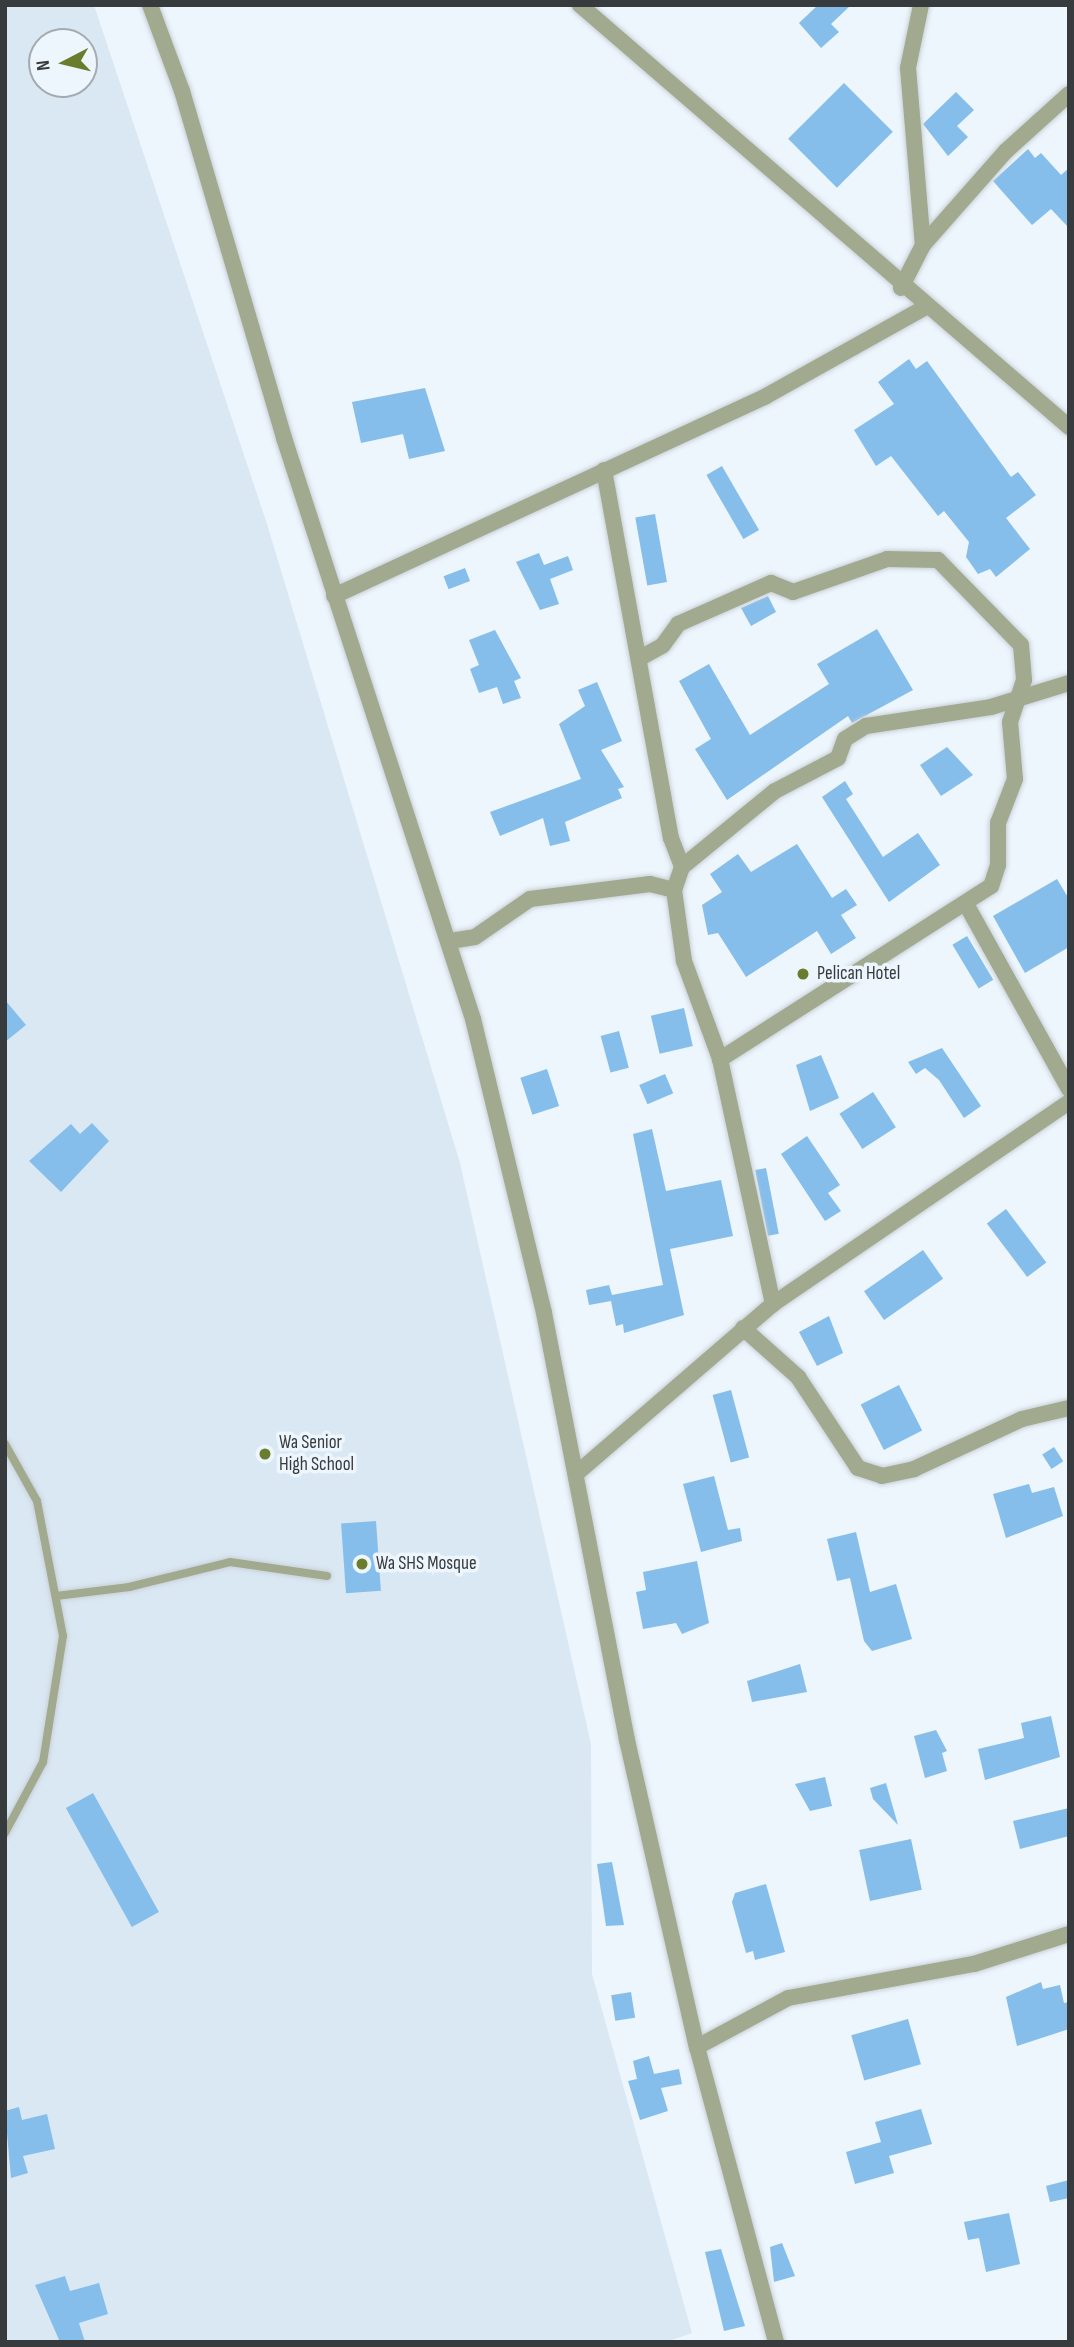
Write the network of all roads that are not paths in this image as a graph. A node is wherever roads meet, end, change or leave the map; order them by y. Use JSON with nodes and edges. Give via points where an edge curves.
{"nodes":[{"id":1,"x":150,"y":5,"type":"edge"},
{"id":2,"x":580,"y":5,"type":"edge"},
{"id":3,"x":921,"y":5,"type":"edge"},
{"id":4,"x":1069,"y":94,"type":"edge"},
{"id":5,"x":923,"y":245,"type":"junction"},
{"id":6,"x":901,"y":288,"type":"junction"},
{"id":7,"x":924,"y":308,"type":"junction"},
{"id":8,"x":1069,"y":427,"type":"edge"},
{"id":9,"x":604,"y":470,"type":"junction"},
{"id":10,"x":334,"y":596,"type":"junction"},
{"id":11,"x":640,"y":658,"type":"junction"},
{"id":12,"x":1069,"y":682,"type":"edge"},
{"id":13,"x":1013,"y":701,"type":"junction"},
{"id":14,"x":682,"y":867,"type":"junction"},
{"id":15,"x":674,"y":890,"type":"junction"},
{"id":16,"x":965,"y":904,"type":"junction"},
{"id":17,"x":450,"y":941,"type":"junction"},
{"id":18,"x":720,"y":1059,"type":"junction"},
{"id":19,"x":1069,"y":1089,"type":"edge"},
{"id":20,"x":1069,"y":1102,"type":"edge"},
{"id":21,"x":773,"y":1304,"type":"junction"},
{"id":22,"x":743,"y":1328,"type":"junction"},
{"id":23,"x":1069,"y":1408,"type":"edge"},
{"id":24,"x":5,"y":1444,"type":"edge"},
{"id":25,"x":576,"y":1474,"type":"junction"},
{"id":26,"x":327,"y":1576,"type":"dead end"},
{"id":27,"x":56,"y":1596,"type":"junction"},
{"id":28,"x":5,"y":1833,"type":"edge"},
{"id":29,"x":1069,"y":1934,"type":"edge"},
{"id":30,"x":697,"y":2047,"type":"junction"},
{"id":31,"x":776,"y":2342,"type":"edge"}],
"edges":[{"from":1,"to":10,"type":"street","via":[[183,91]]},
{"from":2,"to":6,"type":"street"},
{"from":3,"to":5,"type":"street","via":[[908,68]]},
{"from":4,"to":5,"type":"street","via":[[1006,151]]},
{"from":5,"to":6,"type":"street"},
{"from":6,"to":7,"type":"street"},
{"from":7,"to":8,"type":"street"},
{"from":7,"to":9,"type":"street","via":[[766,396]]},
{"from":9,"to":10,"type":"street"},
{"from":9,"to":11,"type":"street"},
{"from":10,"to":17,"type":"street"},
{"from":11,"to":13,"type":"street","via":[[663,645],[678,624],[771,583],[793,592],[858,565],[938,560],[1021,645],[1024,680]]},
{"from":11,"to":14,"type":"street","via":[[671,838]]},
{"from":12,"to":13,"type":"street"},
{"from":13,"to":14,"type":"street","via":[[866,726],[845,740],[838,758],[764,799]]},
{"from":13,"to":16,"type":"street","via":[[1016,779],[998,823],[998,865],[991,886]]},
{"from":14,"to":15,"type":"street"},
{"from":15,"to":17,"type":"street","via":[[650,884],[530,898],[475,937]]},
{"from":15,"to":18,"type":"street","via":[[684,961]]},
{"from":16,"to":18,"type":"street"},
{"from":16,"to":19,"type":"street"},
{"from":17,"to":25,"type":"street","via":[[544,1313]]},
{"from":18,"to":21,"type":"street"},
{"from":20,"to":21,"type":"street"},
{"from":21,"to":22,"type":"street"},
{"from":22,"to":23,"type":"street","via":[[798,1377],[858,1468],[882,1476],[914,1469],[1022,1419]]},
{"from":22,"to":25,"type":"street"},
{"from":24,"to":27,"type":"lane","via":[[37,1501]]},
{"from":25,"to":30,"type":"street"},
{"from":26,"to":27,"type":"lane","via":[[230,1562],[129,1587]]},
{"from":27,"to":28,"type":"lane","via":[[63,1636],[43,1762]]},
{"from":29,"to":30,"type":"street","via":[[974,1964],[788,1998]]},
{"from":30,"to":31,"type":"street"}]}
